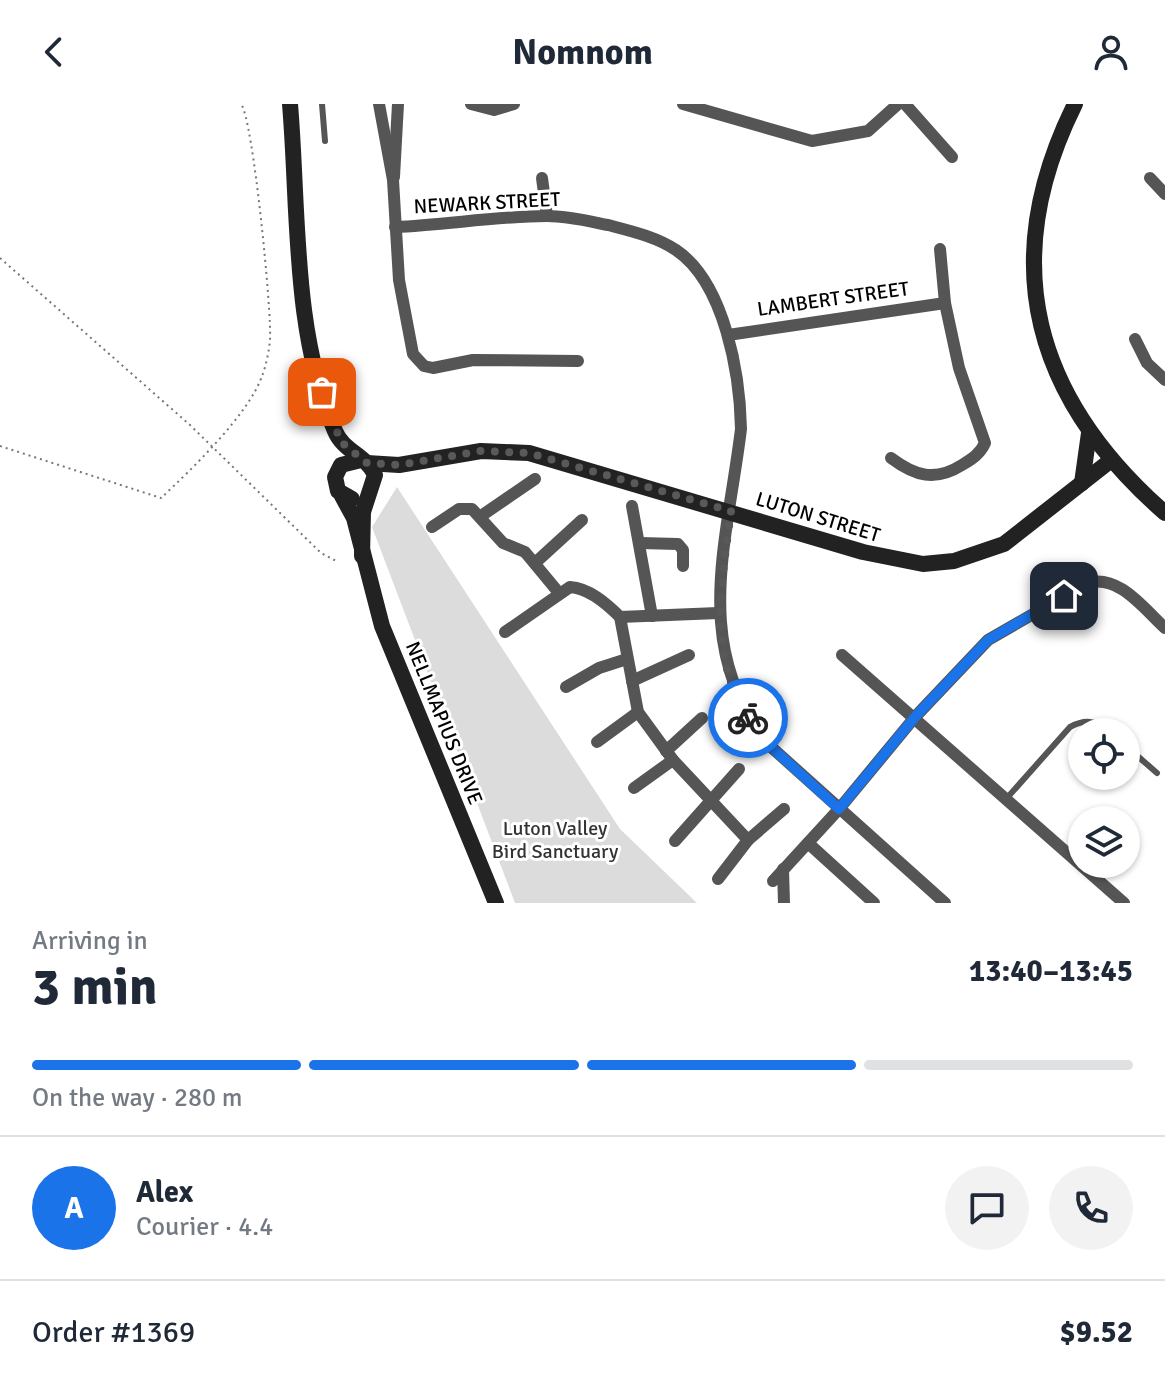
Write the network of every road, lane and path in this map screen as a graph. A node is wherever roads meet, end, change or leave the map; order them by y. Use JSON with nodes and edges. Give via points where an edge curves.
{"nodes":[{"id":1,"x":241,"y":104,"type":"edge"},
{"id":2,"x":290,"y":104,"type":"edge"},
{"id":3,"x":322,"y":104,"type":"edge"},
{"id":4,"x":379,"y":104,"type":"edge"},
{"id":5,"x":398,"y":104,"type":"edge"},
{"id":6,"x":471,"y":104,"type":"edge"},
{"id":7,"x":514,"y":104,"type":"edge"},
{"id":8,"x":683,"y":104,"type":"edge"},
{"id":9,"x":898,"y":104,"type":"edge"},
{"id":10,"x":905,"y":104,"type":"edge"},
{"id":11,"x":1075,"y":104,"type":"edge"},
{"id":12,"x":325,"y":141,"type":"dead end"},
{"id":13,"x":952,"y":157,"type":"dead end"},
{"id":14,"x":542,"y":178,"type":"dead end"},
{"id":15,"x":1150,"y":178,"type":"dead end"},
{"id":16,"x":393,"y":180,"type":"junction"},
{"id":17,"x":1165,"y":194,"type":"edge"},
{"id":18,"x":547,"y":216,"type":"junction"},
{"id":19,"x":395,"y":227,"type":"junction"},
{"id":20,"x":940,"y":249,"type":"dead end"},
{"id":21,"x":0,"y":258,"type":"edge"},
{"id":22,"x":945,"y":303,"type":"junction"},
{"id":23,"x":728,"y":335,"type":"junction"},
{"id":24,"x":1135,"y":339,"type":"dead end"},
{"id":25,"x":578,"y":361,"type":"dead end"},
{"id":26,"x":1165,"y":380,"type":"edge"},
{"id":27,"x":322,"y":392,"type":"junction"},
{"id":28,"x":1089,"y":433,"type":"junction"},
{"id":29,"x":211,"y":445,"type":"junction"},
{"id":30,"x":0,"y":446,"type":"edge"},
{"id":31,"x":444,"y":458,"type":"junction"},
{"id":32,"x":891,"y":458,"type":"dead end"},
{"id":33,"x":1110,"y":461,"type":"junction"},
{"id":34,"x":364,"y":462,"type":"junction"},
{"id":35,"x":337,"y":470,"type":"junction"},
{"id":36,"x":535,"y":479,"type":"dead end"},
{"id":37,"x":1082,"y":483,"type":"junction"},
{"id":38,"x":371,"y":492,"type":"junction"},
{"id":39,"x":342,"y":496,"type":"junction"},
{"id":40,"x":632,"y":506,"type":"dead end"},
{"id":41,"x":731,"y":511,"type":"junction"},
{"id":42,"x":1165,"y":513,"type":"edge"},
{"id":43,"x":481,"y":516,"type":"junction"},
{"id":44,"x":582,"y":520,"type":"dead end"},
{"id":45,"x":432,"y":527,"type":"dead end"},
{"id":46,"x":640,"y":543,"type":"junction"},
{"id":47,"x":362,"y":556,"type":"junction"},
{"id":48,"x":338,"y":562,"type":"dead end"},
{"id":49,"x":535,"y":563,"type":"junction"},
{"id":50,"x":683,"y":566,"type":"dead end"},
{"id":51,"x":559,"y":593,"type":"junction"},
{"id":52,"x":718,"y":613,"type":"junction"},
{"id":53,"x":652,"y":616,"type":"junction"},
{"id":54,"x":620,"y":617,"type":"junction"},
{"id":55,"x":1165,"y":628,"type":"edge"},
{"id":56,"x":505,"y":632,"type":"dead end"},
{"id":57,"x":689,"y":655,"type":"dead end"},
{"id":58,"x":842,"y":655,"type":"dead end"},
{"id":59,"x":627,"y":659,"type":"junction"},
{"id":60,"x":632,"y":681,"type":"junction"},
{"id":61,"x":566,"y":687,"type":"dead end"},
{"id":62,"x":638,"y":712,"type":"junction"},
{"id":63,"x":915,"y":717,"type":"junction"},
{"id":64,"x":702,"y":718,"type":"dead end"},
{"id":65,"x":1068,"y":729,"type":"edge"},
{"id":66,"x":597,"y":742,"type":"dead end"},
{"id":67,"x":670,"y":755,"type":"junction"},
{"id":68,"x":1140,"y":758,"type":"edge"},
{"id":69,"x":739,"y":769,"type":"dead end"},
{"id":70,"x":1157,"y":773,"type":"dead end"},
{"id":71,"x":634,"y":788,"type":"dead end"},
{"id":72,"x":1007,"y":798,"type":"junction"},
{"id":73,"x":709,"y":801,"type":"junction"},
{"id":74,"x":784,"y":809,"type":"dead end"},
{"id":75,"x":839,"y":809,"type":"junction"},
{"id":76,"x":748,"y":840,"type":"junction"},
{"id":77,"x":675,"y":841,"type":"dead end"},
{"id":78,"x":808,"y":843,"type":"junction"},
{"id":79,"x":783,"y":869,"type":"junction"},
{"id":80,"x":718,"y":879,"type":"dead end"},
{"id":81,"x":773,"y":881,"type":"dead end"},
{"id":82,"x":496,"y":903,"type":"edge"},
{"id":83,"x":784,"y":903,"type":"edge"},
{"id":84,"x":874,"y":903,"type":"edge"},
{"id":85,"x":945,"y":903,"type":"edge"},
{"id":86,"x":1124,"y":903,"type":"edge"}],
"edges":[{"from":1,"to":29,"type":"path","via":[[253,142],[270,339],[262,378]]},
{"from":2,"to":27,"type":"street","via":[[310,346]]},
{"from":3,"to":12,"type":"lane"},
{"from":4,"to":16,"type":"street"},
{"from":5,"to":16,"type":"street"},
{"from":6,"to":7,"type":"street","via":[[494,110]]},
{"from":8,"to":9,"type":"street","via":[[812,141],[868,131]]},
{"from":10,"to":13,"type":"street"},
{"from":11,"to":28,"type":"street","via":[[1040,190],[1033,261],[1035,297],[1050,353]]},
{"from":14,"to":18,"type":"street"},
{"from":15,"to":17,"type":"street"},
{"from":16,"to":19,"type":"street"},
{"from":18,"to":19,"type":"street","name":"NEWARK STREET"},
{"from":18,"to":23,"type":"street","name":"NEWARK STREET","via":[[627,230],[676,250],[703,280]]},
{"from":19,"to":25,"type":"street","via":[[405,324],[419,362],[433,368],[473,360]]},
{"from":20,"to":22,"type":"street"},
{"from":21,"to":29,"type":"path"},
{"from":22,"to":23,"type":"street","name":"LAMBERT STREET"},
{"from":22,"to":32,"type":"street","via":[[959,368],[985,443],[975,458],[938,476],[914,473]]},
{"from":23,"to":41,"type":"street","name":"NEWARK STREET","via":[[741,417]]},
{"from":24,"to":26,"type":"street","via":[[1147,363]]},
{"from":27,"to":34,"type":"street","via":[[337,436]]},
{"from":27,"to":35,"type":"street"},
{"from":28,"to":33,"type":"street"},
{"from":28,"to":37,"type":"street"},
{"from":29,"to":30,"type":"path","via":[[161,498]]},
{"from":29,"to":48,"type":"path","via":[[321,553]]},
{"from":31,"to":34,"type":"street","name":"LUTON STREET","via":[[399,465]]},
{"from":31,"to":38,"type":"street","name":"LUTON STREET","via":[[401,472]]},
{"from":31,"to":41,"type":"street","name":"LUTON STREET","via":[[481,451],[529,453]]},
{"from":33,"to":37,"type":"street","name":"LUTON STREET"},
{"from":33,"to":42,"type":"street"},
{"from":34,"to":35,"type":"street","via":[[347,461]]},
{"from":34,"to":38,"type":"street","via":[[375,475]]},
{"from":35,"to":39,"type":"street","via":[[335,484]]},
{"from":36,"to":43,"type":"street"},
{"from":37,"to":41,"type":"street","name":"LUTON STREET","via":[[1004,544],[968,558],[923,564],[863,552]]},
{"from":38,"to":39,"type":"street","via":[[356,500]]},
{"from":38,"to":47,"type":"street","name":"NELLMAPIUS DRIVE","via":[[362,520]]},
{"from":39,"to":47,"type":"street","name":"NELLMAPIUS DRIVE","via":[[354,518]]},
{"from":40,"to":46,"type":"street"},
{"from":41,"to":52,"type":"street","name":"NEWARK STREET"},
{"from":43,"to":45,"type":"street","via":[[470,508],[459,509]]},
{"from":43,"to":49,"type":"street","via":[[500,541],[520,547]]},
{"from":44,"to":49,"type":"street"},
{"from":46,"to":50,"type":"street","via":[[678,544]]},
{"from":46,"to":53,"type":"street"},
{"from":47,"to":82,"type":"street","name":"NELLMAPIUS DRIVE","via":[[382,626]]},
{"from":49,"to":51,"type":"street"},
{"from":51,"to":54,"type":"street","via":[[579,587]]},
{"from":51,"to":56,"type":"street"},
{"from":52,"to":53,"type":"street"},
{"from":52,"to":75,"type":"street","name":"NEWARK STREET","via":[[726,668],[741,707],[770,746]]},
{"from":53,"to":54,"type":"street"},
{"from":54,"to":59,"type":"street"},
{"from":55,"to":63,"type":"street","via":[[1117,585],[1087,583],[988,640]]},
{"from":57,"to":60,"type":"street"},
{"from":58,"to":63,"type":"street"},
{"from":59,"to":60,"type":"street"},
{"from":59,"to":61,"type":"street"},
{"from":60,"to":62,"type":"street"},
{"from":62,"to":66,"type":"street"},
{"from":62,"to":67,"type":"street"},
{"from":63,"to":72,"type":"street"},
{"from":63,"to":75,"type":"street"},
{"from":64,"to":67,"type":"street"},
{"from":65,"to":72,"type":"lane"},
{"from":67,"to":71,"type":"street"},
{"from":67,"to":73,"type":"street"},
{"from":68,"to":70,"type":"lane"},
{"from":69,"to":73,"type":"street"},
{"from":72,"to":86,"type":"street"},
{"from":73,"to":76,"type":"street"},
{"from":73,"to":77,"type":"street"},
{"from":74,"to":76,"type":"street"},
{"from":75,"to":78,"type":"street"},
{"from":75,"to":85,"type":"street","name":"NEWARK STREET"},
{"from":76,"to":80,"type":"street"},
{"from":78,"to":79,"type":"street"},
{"from":78,"to":84,"type":"street"},
{"from":79,"to":81,"type":"street"},
{"from":79,"to":83,"type":"street"}]}
